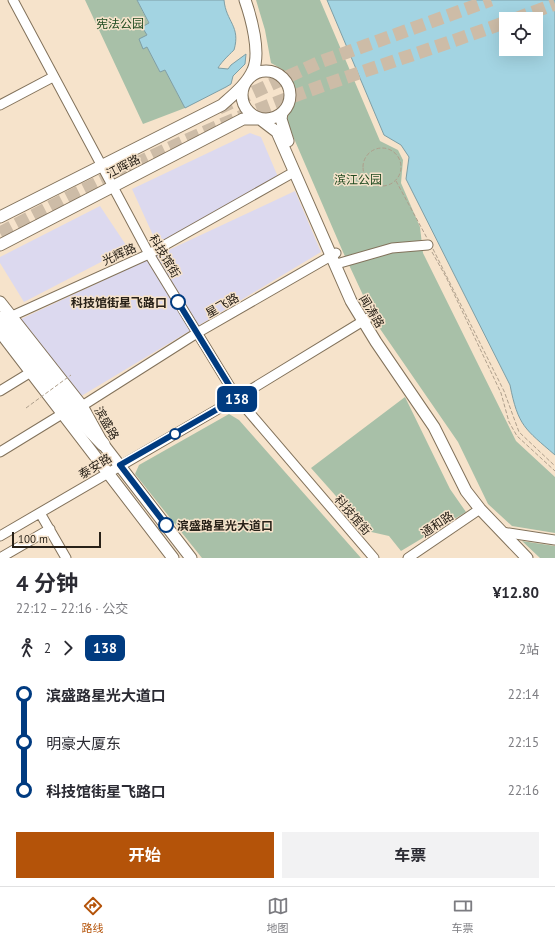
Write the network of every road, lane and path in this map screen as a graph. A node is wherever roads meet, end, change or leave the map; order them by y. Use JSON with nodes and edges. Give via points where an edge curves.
{"nodes":[{"id":1,"x":13,"y":0,"type":"edge"},
{"id":2,"x":245,"y":0,"type":"edge"},
{"id":3,"x":252,"y":0,"type":"edge"},
{"id":4,"x":266,"y":71,"type":"junction"},
{"id":5,"x":53,"y":77,"type":"junction"},
{"id":6,"x":248,"y":79,"type":"junction"},
{"id":7,"x":0,"y":105,"type":"edge"},
{"id":8,"x":282,"y":112,"type":"junction"},
{"id":9,"x":260,"y":119,"type":"junction"},
{"id":10,"x":102,"y":166,"type":"junction"},
{"id":11,"x":294,"y":172,"type":"junction"},
{"id":12,"x":396,"y":181,"type":"junction"},
{"id":13,"x":112,"y":187,"type":"junction"},
{"id":14,"x":0,"y":217,"type":"edge"},
{"id":15,"x":0,"y":245,"type":"edge"},
{"id":16,"x":430,"y":246,"type":"junction"},
{"id":17,"x":149,"y":254,"type":"junction"},
{"id":18,"x":335,"y":257,"type":"junction"},
{"id":19,"x":0,"y":302,"type":"edge"},
{"id":20,"x":6,"y":317,"type":"edge"},
{"id":21,"x":365,"y":319,"type":"junction"},
{"id":22,"x":0,"y":332,"type":"edge"},
{"id":23,"x":198,"y":333,"type":"junction"},
{"id":24,"x":31,"y":372,"type":"junction"},
{"id":25,"x":72,"y":375,"type":"dead end"},
{"id":26,"x":0,"y":391,"type":"edge"},
{"id":27,"x":237,"y":398,"type":"junction"},
{"id":28,"x":82,"y":406,"type":"junction"},
{"id":29,"x":26,"y":408,"type":"dead end"},
{"id":30,"x":62,"y":414,"type":"junction"},
{"id":31,"x":103,"y":444,"type":"junction"},
{"id":32,"x":0,"y":452,"type":"edge"},
{"id":33,"x":120,"y":465,"type":"junction"},
{"id":34,"x":555,"y":466,"type":"edge"},
{"id":35,"x":555,"y":471,"type":"edge"},
{"id":36,"x":108,"y":474,"type":"junction"},
{"id":37,"x":480,"y":509,"type":"junction"},
{"id":38,"x":40,"y":513,"type":"junction"},
{"id":39,"x":50,"y":529,"type":"junction"},
{"id":40,"x":502,"y":532,"type":"junction"},
{"id":41,"x":0,"y":536,"type":"edge"},
{"id":42,"x":555,"y":540,"type":"edge"},
{"id":43,"x":0,"y":558,"type":"edge"},
{"id":44,"x":66,"y":558,"type":"edge"},
{"id":45,"x":173,"y":558,"type":"edge"},
{"id":46,"x":191,"y":558,"type":"edge"},
{"id":47,"x":374,"y":558,"type":"edge"},
{"id":48,"x":408,"y":558,"type":"edge"},
{"id":49,"x":527,"y":558,"type":"edge"}],
"edges":[{"from":1,"to":5,"type":"street","name":"科技馆街"},
{"from":2,"to":6,"type":"main road","name":"闻涛路","via":[[253,26],[256,59]]},
{"from":3,"to":4,"type":"main road","via":[[260,37],[261,56]]},
{"from":4,"to":6,"type":"main road"},
{"from":4,"to":8,"type":"main road","name":"闻涛路","via":[[281,77],[288,87],[289,98]]},
{"from":5,"to":7,"type":"street"},
{"from":5,"to":10,"type":"street","name":"科技馆街"},
{"from":6,"to":9,"type":"main road","name":"闻涛路","via":[[244,86],[243,101],[250,113]]},
{"from":6,"to":10,"type":"main road","name":"江晖路","via":[[222,105]]},
{"from":8,"to":9,"type":"main road","via":[[276,117]]},
{"from":8,"to":18,"type":"main road","name":"闻涛路","via":[[282,127]]},
{"from":9,"to":11,"type":"main road","name":"闻涛路","via":[[277,132]]},
{"from":9,"to":13,"type":"main road","name":"江晖路","via":[[243,119]]},
{"from":10,"to":13,"type":"street","name":"科技馆街"},
{"from":10,"to":14,"type":"main road","name":"江晖路"},
{"from":11,"to":17,"type":"street","name":"光辉路"},
{"from":11,"to":18,"type":"main road","name":"闻涛路"},
{"from":12,"to":12,"type":"path","via":[[401,169],[398,156],[386,148],[373,150],[364,159],[363,173],[371,184],[384,187]]},
{"from":12,"to":16,"type":"path"},
{"from":13,"to":15,"type":"main road","name":"江晖路"},
{"from":13,"to":17,"type":"street","name":"科技馆街"},
{"from":16,"to":18,"type":"street","name":"星飞路","via":[[392,248]]},
{"from":16,"to":34,"type":"path","via":[[504,391],[519,432]]},
{"from":16,"to":35,"type":"path","via":[[500,393],[509,422],[517,436]]},
{"from":17,"to":20,"type":"street","name":"光辉路"},
{"from":17,"to":23,"type":"street","name":"科技馆街"},
{"from":18,"to":21,"type":"main road","name":"闻涛路"},
{"from":18,"to":23,"type":"street","name":"星飞路"},
{"from":19,"to":20,"type":"main road","name":"滨盛路"},
{"from":20,"to":28,"type":"main road","name":"滨盛路"},
{"from":20,"to":31,"type":"highway","via":[[80,420]]},
{"from":21,"to":27,"type":"street","name":"泰安路"},
{"from":21,"to":37,"type":"main road","name":"闻涛路","via":[[430,410]]},
{"from":22,"to":24,"type":"main road"},
{"from":23,"to":27,"type":"street","name":"科技馆街"},
{"from":23,"to":28,"type":"street","name":"星飞路"},
{"from":24,"to":26,"type":"street"},
{"from":24,"to":30,"type":"main road"},
{"from":25,"to":29,"type":"path","bridge":true},
{"from":27,"to":33,"type":"street","name":"泰安路"},
{"from":27,"to":47,"type":"street","name":"科技馆街"},
{"from":28,"to":31,"type":"main road","name":"滨盛路"},
{"from":30,"to":32,"type":"street"},
{"from":30,"to":36,"type":"main road"},
{"from":31,"to":33,"type":"main road","name":"滨盛路"},
{"from":33,"to":36,"type":"street","name":"泰安路"},
{"from":33,"to":46,"type":"main road","name":"滨盛路"},
{"from":36,"to":38,"type":"street","name":"泰安路"},
{"from":36,"to":45,"type":"main road"},
{"from":37,"to":40,"type":"main road","name":"闻涛路"},
{"from":37,"to":48,"type":"street","name":"通和路"},
{"from":38,"to":39,"type":"street"},
{"from":38,"to":41,"type":"street","name":"泰安路"},
{"from":39,"to":43,"type":"street"},
{"from":39,"to":44,"type":"street"},
{"from":40,"to":42,"type":"street"},
{"from":40,"to":49,"type":"main road","name":"闻涛路"}]}
